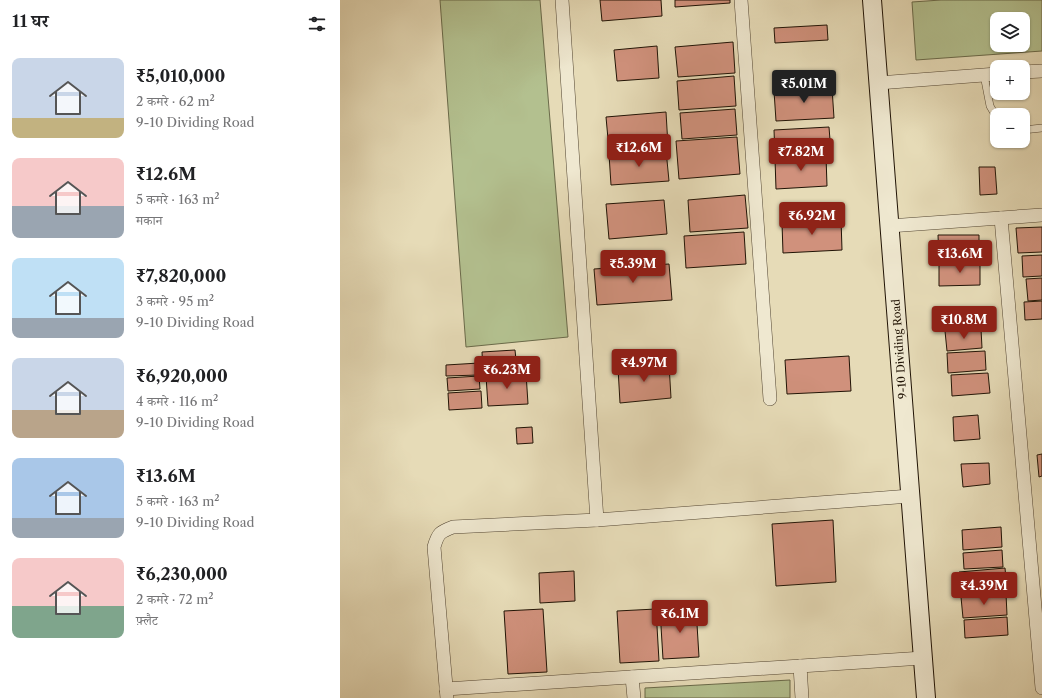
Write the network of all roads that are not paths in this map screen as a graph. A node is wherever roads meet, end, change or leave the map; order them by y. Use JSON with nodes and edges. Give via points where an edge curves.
{"nodes":[{"id":1,"x":562,"y":0,"type":"edge"},
{"id":2,"x":741,"y":0,"type":"edge"},
{"id":3,"x":872,"y":0,"type":"edge"},
{"id":4,"x":1042,"y":71,"type":"edge"},
{"id":5,"x":1030,"y":72,"type":"edge"},
{"id":6,"x":990,"y":75,"type":"edge"},
{"id":7,"x":878,"y":83,"type":"junction"},
{"id":8,"x":1042,"y":128,"type":"edge"},
{"id":9,"x":1030,"y":129,"type":"edge"},
{"id":10,"x":1042,"y":215,"type":"edge"},
{"id":11,"x":1001,"y":218,"type":"junction"},
{"id":12,"x":889,"y":226,"type":"junction"},
{"id":13,"x":770,"y":399,"type":"dead end"},
{"id":14,"x":910,"y":496,"type":"junction"},
{"id":15,"x":597,"y":520,"type":"junction"},
{"id":16,"x":923,"y":658,"type":"junction"},
{"id":17,"x":800,"y":666,"type":"junction"},
{"id":18,"x":1042,"y":673,"type":"edge"},
{"id":19,"x":632,"y":677,"type":"junction"},
{"id":20,"x":1042,"y":688,"type":"edge"},
{"id":21,"x":446,"y":694,"type":"edge"},
{"id":22,"x":634,"y":698,"type":"edge"},
{"id":23,"x":802,"y":698,"type":"edge"},
{"id":24,"x":926,"y":698,"type":"edge"}],
"edges":[{"from":1,"to":15,"type":"street"},
{"from":2,"to":13,"type":"street"},
{"from":3,"to":7,"type":"street","name":"9-10 Dividing Road"},
{"from":4,"to":5,"type":"street"},
{"from":6,"to":7,"type":"street"},
{"from":7,"to":12,"type":"street","name":"9-10 Dividing Road"},
{"from":8,"to":9,"type":"lane"},
{"from":10,"to":11,"type":"street"},
{"from":11,"to":12,"type":"street"},
{"from":11,"to":18,"type":"street"},
{"from":12,"to":14,"type":"street","name":"9-10 Dividing Road"},
{"from":14,"to":15,"type":"street"},
{"from":14,"to":16,"type":"street","name":"9-10 Dividing Road"},
{"from":15,"to":21,"type":"street","via":[[453,527],[437,537],[434,547]]},
{"from":16,"to":17,"type":"street"},
{"from":16,"to":24,"type":"street","name":"9-10 Dividing Road"},
{"from":17,"to":19,"type":"street"},
{"from":17,"to":23,"type":"street"},
{"from":18,"to":20,"type":"street"},
{"from":19,"to":21,"type":"street"},
{"from":19,"to":22,"type":"street"}]}
